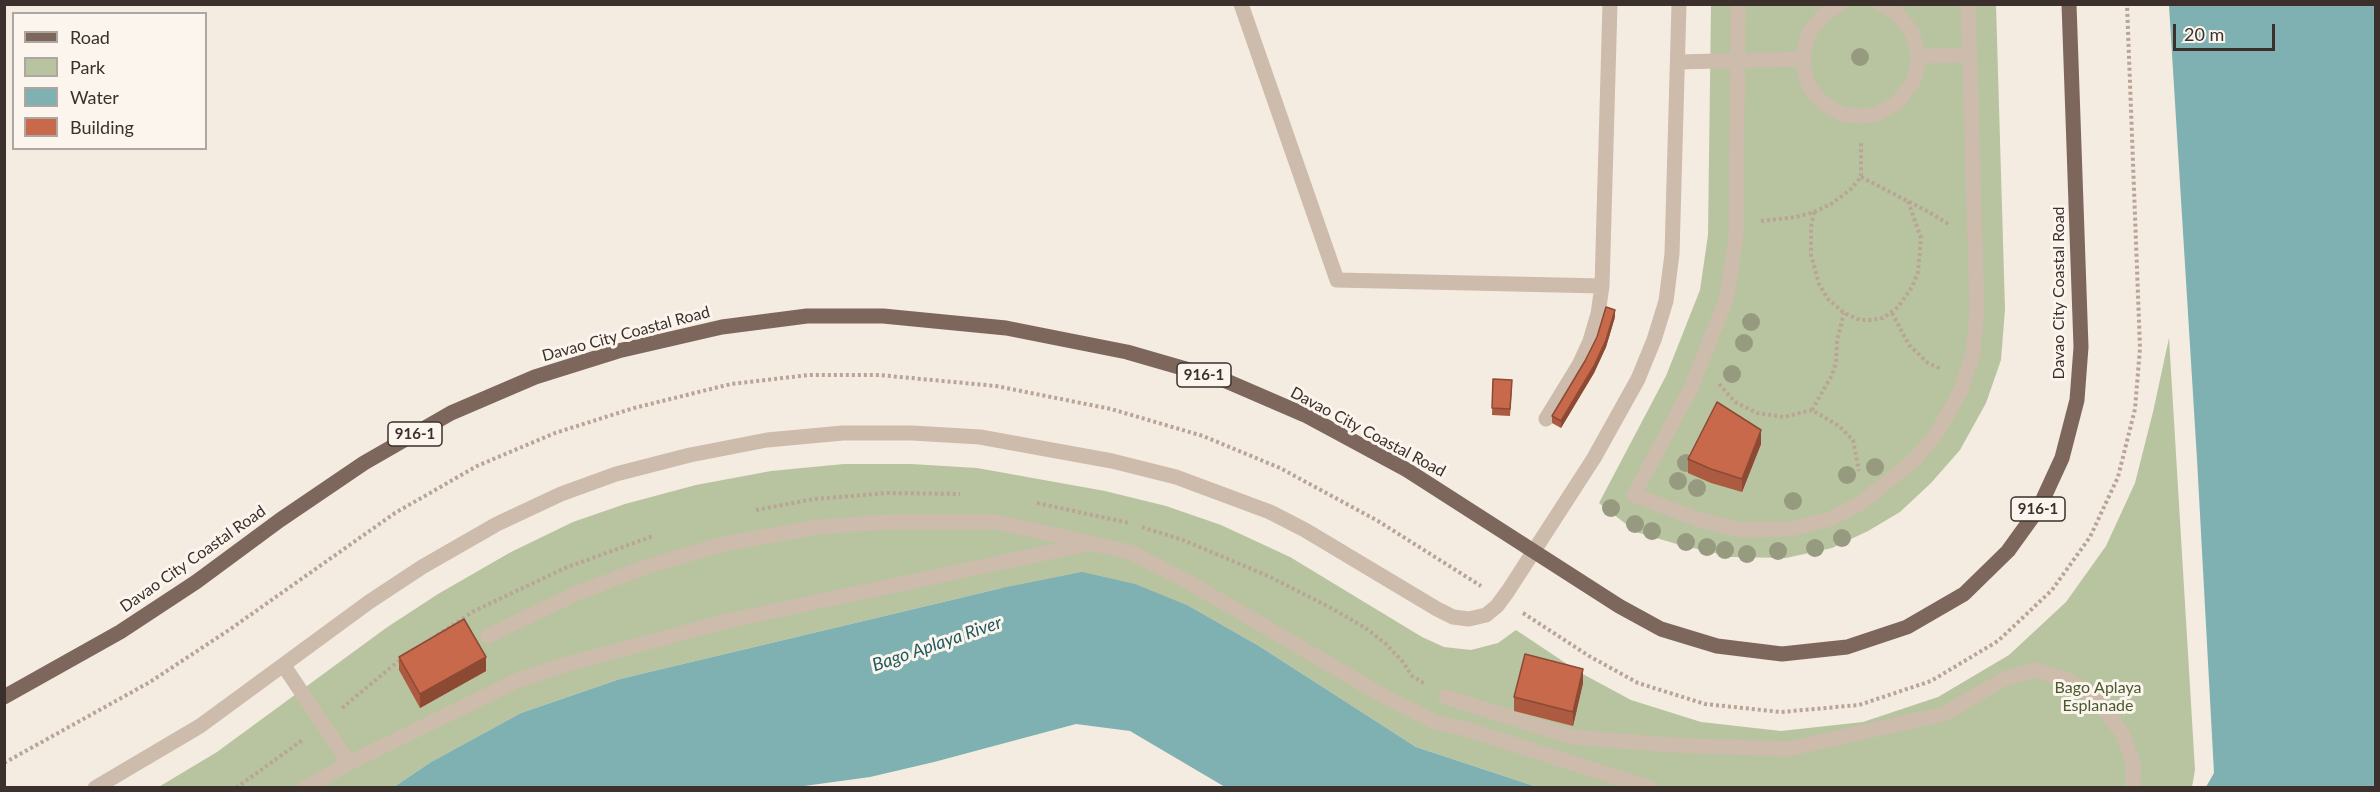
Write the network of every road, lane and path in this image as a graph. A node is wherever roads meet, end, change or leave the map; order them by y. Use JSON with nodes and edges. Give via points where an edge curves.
{"nodes":[{"id":1,"x":1241,"y":4,"type":"edge"},
{"id":2,"x":1610,"y":4,"type":"edge"},
{"id":3,"x":1679,"y":4,"type":"edge"},
{"id":4,"x":1738,"y":4,"type":"edge"},
{"id":5,"x":1841,"y":4,"type":"edge"},
{"id":6,"x":1880,"y":4,"type":"edge"},
{"id":7,"x":1968,"y":4,"type":"edge"},
{"id":8,"x":2069,"y":4,"type":"edge"},
{"id":9,"x":2127,"y":4,"type":"edge"},
{"id":10,"x":1970,"y":55,"type":"junction"},
{"id":11,"x":1918,"y":56,"type":"junction"},
{"id":12,"x":1803,"y":59,"type":"junction"},
{"id":13,"x":1738,"y":61,"type":"junction"},
{"id":14,"x":1678,"y":62,"type":"junction"},
{"id":15,"x":1861,"y":116,"type":"junction"},
{"id":16,"x":1861,"y":177,"type":"junction"},
{"id":17,"x":1908,"y":201,"type":"junction"},
{"id":18,"x":1814,"y":212,"type":"junction"},
{"id":19,"x":1737,"y":219,"type":"junction"},
{"id":20,"x":1975,"y":243,"type":"junction"},
{"id":21,"x":1602,"y":286,"type":"junction"},
{"id":22,"x":1844,"y":313,"type":"junction"},
{"id":23,"x":1892,"y":313,"type":"junction"},
{"id":24,"x":1966,"y":377,"type":"junction"},
{"id":25,"x":1717,"y":381,"type":"dead end"},
{"id":26,"x":1812,"y":410,"type":"junction"},
{"id":27,"x":1546,"y":419,"type":"dead end"},
{"id":28,"x":1861,"y":503,"type":"junction"},
{"id":29,"x":1094,"y":543,"type":"junction"},
{"id":30,"x":1462,"y":574,"type":"dead end"},
{"id":31,"x":488,"y":636,"type":"dead end"},
{"id":32,"x":1560,"y":637,"type":"dead end"},
{"id":33,"x":285,"y":666,"type":"junction"},
{"id":34,"x":4,"y":697,"type":"edge"},
{"id":35,"x":1446,"y":697,"type":"dead end"},
{"id":36,"x":324,"y":725,"type":"junction"},
{"id":37,"x":4,"y":763,"type":"edge"},
{"id":38,"x":349,"y":763,"type":"junction"},
{"id":39,"x":95,"y":788,"type":"edge"},
{"id":40,"x":236,"y":788,"type":"edge"},
{"id":41,"x":305,"y":788,"type":"edge"},
{"id":42,"x":1650,"y":788,"type":"edge"},
{"id":43,"x":2132,"y":788,"type":"edge"}],
"edges":[{"from":1,"to":21,"type":"street","via":[[1337,280]]},
{"from":2,"to":21,"type":"street"},
{"from":3,"to":14,"type":"street"},
{"from":4,"to":13,"type":"street"},
{"from":5,"to":12,"type":"street","via":[[1815,23],[1808,34]]},
{"from":6,"to":11,"type":"street","via":[[1905,21]]},
{"from":7,"to":10,"type":"street"},
{"from":8,"to":34,"type":"main road","name":"Davao City Coastal Road","number":"916-1","via":[[2081,347],[2077,400],[2062,458],[2039,508],[2008,551],[1964,594],[1907,627],[1847,647],[1782,654],[1717,646],[1661,629],[1407,470],[1316,421],[1224,380],[1127,352],[1006,328],[883,316],[797,317],[722,327],[618,351],[535,377],[451,413],[364,463],[120,632]]},
{"from":9,"to":32,"type":"path","via":[[2140,348],[2135,409],[2118,477],[2090,537],[2052,590],[1998,641],[1931,681],[1859,705],[1781,712],[1705,704],[1638,684]]},
{"from":10,"to":11,"type":"street"},
{"from":10,"to":20,"type":"street"},
{"from":11,"to":15,"type":"street","via":[[1913,82],[1897,103],[1874,115]]},
{"from":12,"to":13,"type":"street"},
{"from":12,"to":15,"type":"street","via":[[1810,88],[1820,100],[1846,115]]},
{"from":13,"to":14,"type":"street"},
{"from":13,"to":19,"type":"street"},
{"from":14,"to":33,"type":"street","via":[[1672,254],[1666,301],[1654,340],[1638,379],[1594,458],[1508,591],[1486,615],[1453,617],[1270,512],[1176,477],[980,437],[843,433],[767,440],[690,455],[616,474],[561,494],[497,524],[422,567]]},
{"from":15,"to":16,"type":"path"},
{"from":16,"to":17,"type":"path"},
{"from":16,"to":18,"type":"path","via":[[1850,190]]},
{"from":17,"to":20,"type":"path"},
{"from":17,"to":23,"type":"path","via":[[1921,238],[1920,256],[1912,287]]},
{"from":18,"to":19,"type":"path","via":[[1781,220]]},
{"from":18,"to":22,"type":"path","via":[[1810,240],[1814,269],[1828,298]]},
{"from":19,"to":28,"type":"street","via":[[1727,297],[1691,388],[1634,495],[1700,520],[1741,530],[1790,529],[1830,519]]},
{"from":20,"to":24,"type":"street","via":[[1977,308],[1973,354]]},
{"from":21,"to":27,"type":"street","via":[[1590,341]]},
{"from":22,"to":23,"type":"path","via":[[1860,320]]},
{"from":22,"to":26,"type":"path","via":[[1836,363]]},
{"from":23,"to":24,"type":"path","via":[[1917,355],[1937,368]]},
{"from":24,"to":28,"type":"street","via":[[1937,433],[1914,460]]},
{"from":25,"to":26,"type":"path","via":[[1735,402],[1757,412],[1784,417]]},
{"from":26,"to":28,"type":"path","via":[[1839,426],[1852,440]]},
{"from":29,"to":31,"type":"street","via":[[997,522],[887,522],[818,527],[723,544],[646,567],[575,594]]},
{"from":29,"to":38,"type":"street","via":[[727,621],[572,663],[516,681]]},
{"from":29,"to":42,"type":"street","via":[[1130,552],[1185,580],[1437,723]]},
{"from":30,"to":37,"type":"path","via":[[1378,521],[1280,468],[1203,436],[1111,409],[996,386],[879,375],[809,375],[731,384],[567,429],[477,466],[394,513],[150,682]]},
{"from":33,"to":36,"type":"street"},
{"from":33,"to":39,"type":"street","via":[[200,726]]},
{"from":35,"to":43,"type":"street","via":[[1572,737],[1788,749],[1944,714],[2004,679],[2035,670],[2070,681],[2098,701],[2122,733],[2134,766]]},
{"from":36,"to":38,"type":"street"},
{"from":36,"to":40,"type":"path"},
{"from":38,"to":41,"type":"street"}]}
